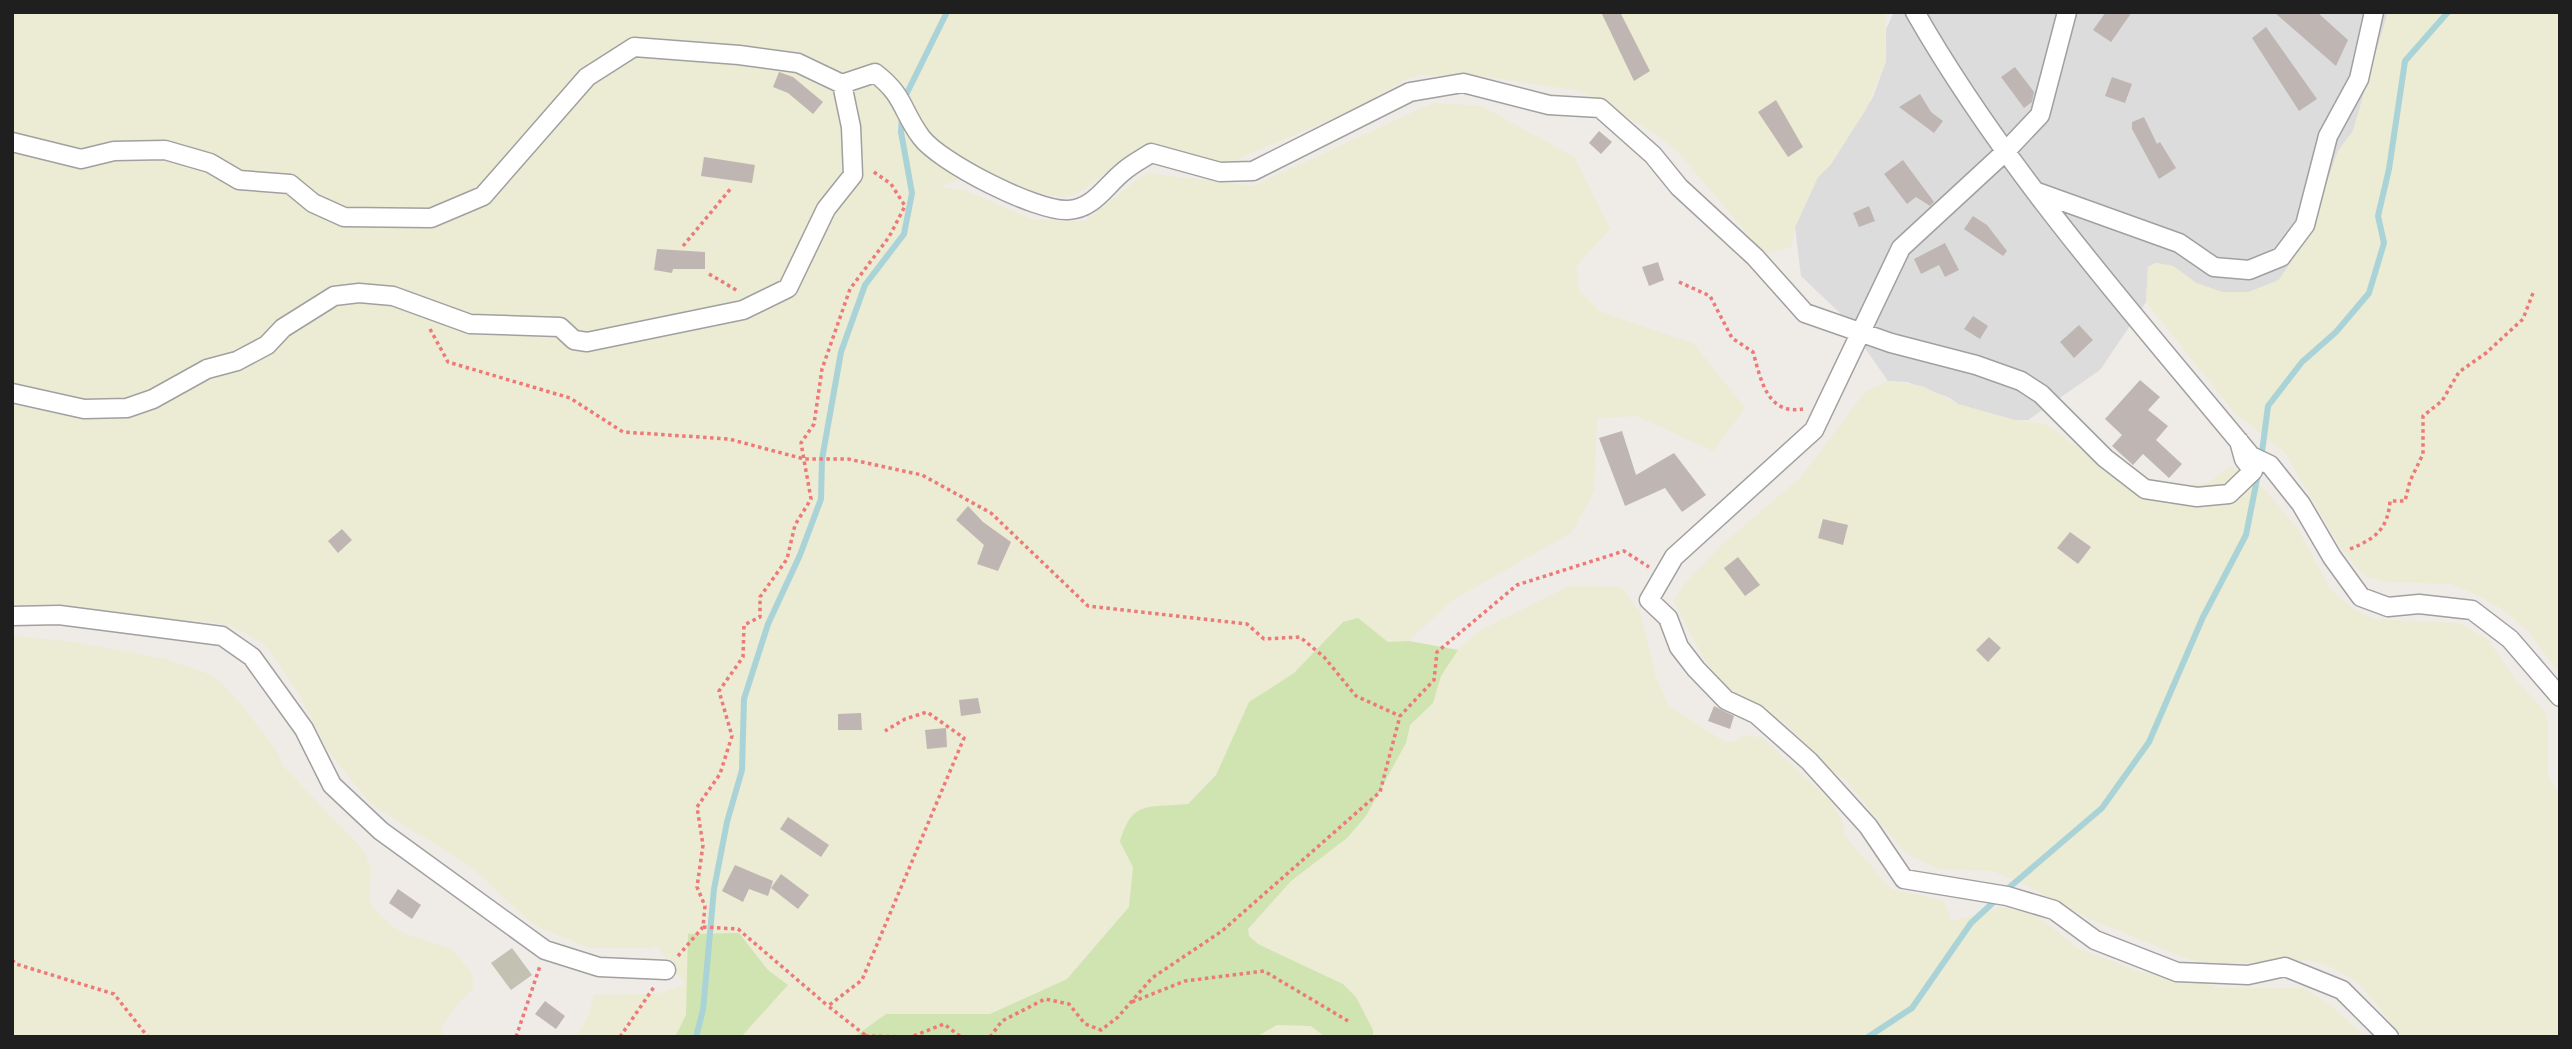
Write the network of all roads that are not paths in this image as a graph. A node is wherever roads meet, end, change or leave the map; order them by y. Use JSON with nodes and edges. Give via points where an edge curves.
{"nodes":[{"id":1,"x":1915,"y":12,"type":"edge"},
{"id":2,"x":2067,"y":12,"type":"edge"},
{"id":3,"x":2374,"y":12,"type":"edge"},
{"id":4,"x":842,"y":85,"type":"junction"},
{"id":5,"x":12,"y":142,"type":"edge"},
{"id":6,"x":2005,"y":152,"type":"junction"},
{"id":7,"x":2036,"y":192,"type":"junction"},
{"id":8,"x":1861,"y":332,"type":"junction"},
{"id":9,"x":12,"y":393,"type":"edge"},
{"id":10,"x":2239,"y":441,"type":"junction"},
{"id":11,"x":12,"y":616,"type":"edge"},
{"id":12,"x":2560,"y":697,"type":"edge"},
{"id":13,"x":666,"y":970,"type":"road end"},
{"id":14,"x":2389,"y":1037,"type":"edge"}],
"edges":[{"from":1,"to":6,"type":"street","via":[[1948,71]]},
{"from":2,"to":6,"type":"street","via":[[2040,115]]},
{"from":3,"to":7,"type":"street","via":[[2359,79],[2328,136],[2305,225],[2281,257],[2249,270],[2214,267],[2179,243]]},
{"from":4,"to":5,"type":"street","via":[[799,63],[634,47],[587,77],[483,196],[431,218],[344,217],[289,184],[239,180],[210,163],[165,150],[80,159]]},
{"from":4,"to":8,"type":"street","via":[[875,73],[895,88],[922,139],[963,171],[1014,195],[1068,210],[1095,201],[1124,171],[1151,153],[1220,172],[1253,171],[1410,92],[1462,83],[1549,105],[1600,108],[1755,257],[1805,313]]},
{"from":4,"to":9,"type":"street","via":[[852,127],[853,175],[825,209],[789,288],[743,310],[587,342],[574,340],[560,327],[470,324],[393,296],[359,293],[334,296],[283,328],[267,345],[127,408],[84,409]]},
{"from":6,"to":7,"type":"street"},
{"from":6,"to":8,"type":"street","via":[[1901,248]]},
{"from":7,"to":10,"type":"street"},
{"from":8,"to":10,"type":"street","via":[[2021,381],[2145,489],[2197,497],[2229,494],[2253,471]]},
{"from":8,"to":14,"type":"street","via":[[1814,430],[1674,557],[1648,600],[1668,618],[1679,647],[1696,670],[1726,700],[1756,714],[1809,761],[1868,826],[1904,879],[1978,890],[2054,910],[2095,940],[2177,972],[2249,975],[2285,967],[2342,990]]},
{"from":10,"to":12,"type":"street","via":[[2251,456],[2270,464],[2361,597],[2388,607],[2419,604],[2473,610],[2510,639]]},
{"from":11,"to":13,"type":"street","via":[[59,615],[222,636],[252,657],[304,729],[332,785],[381,831],[545,950],[599,967]]}]}
